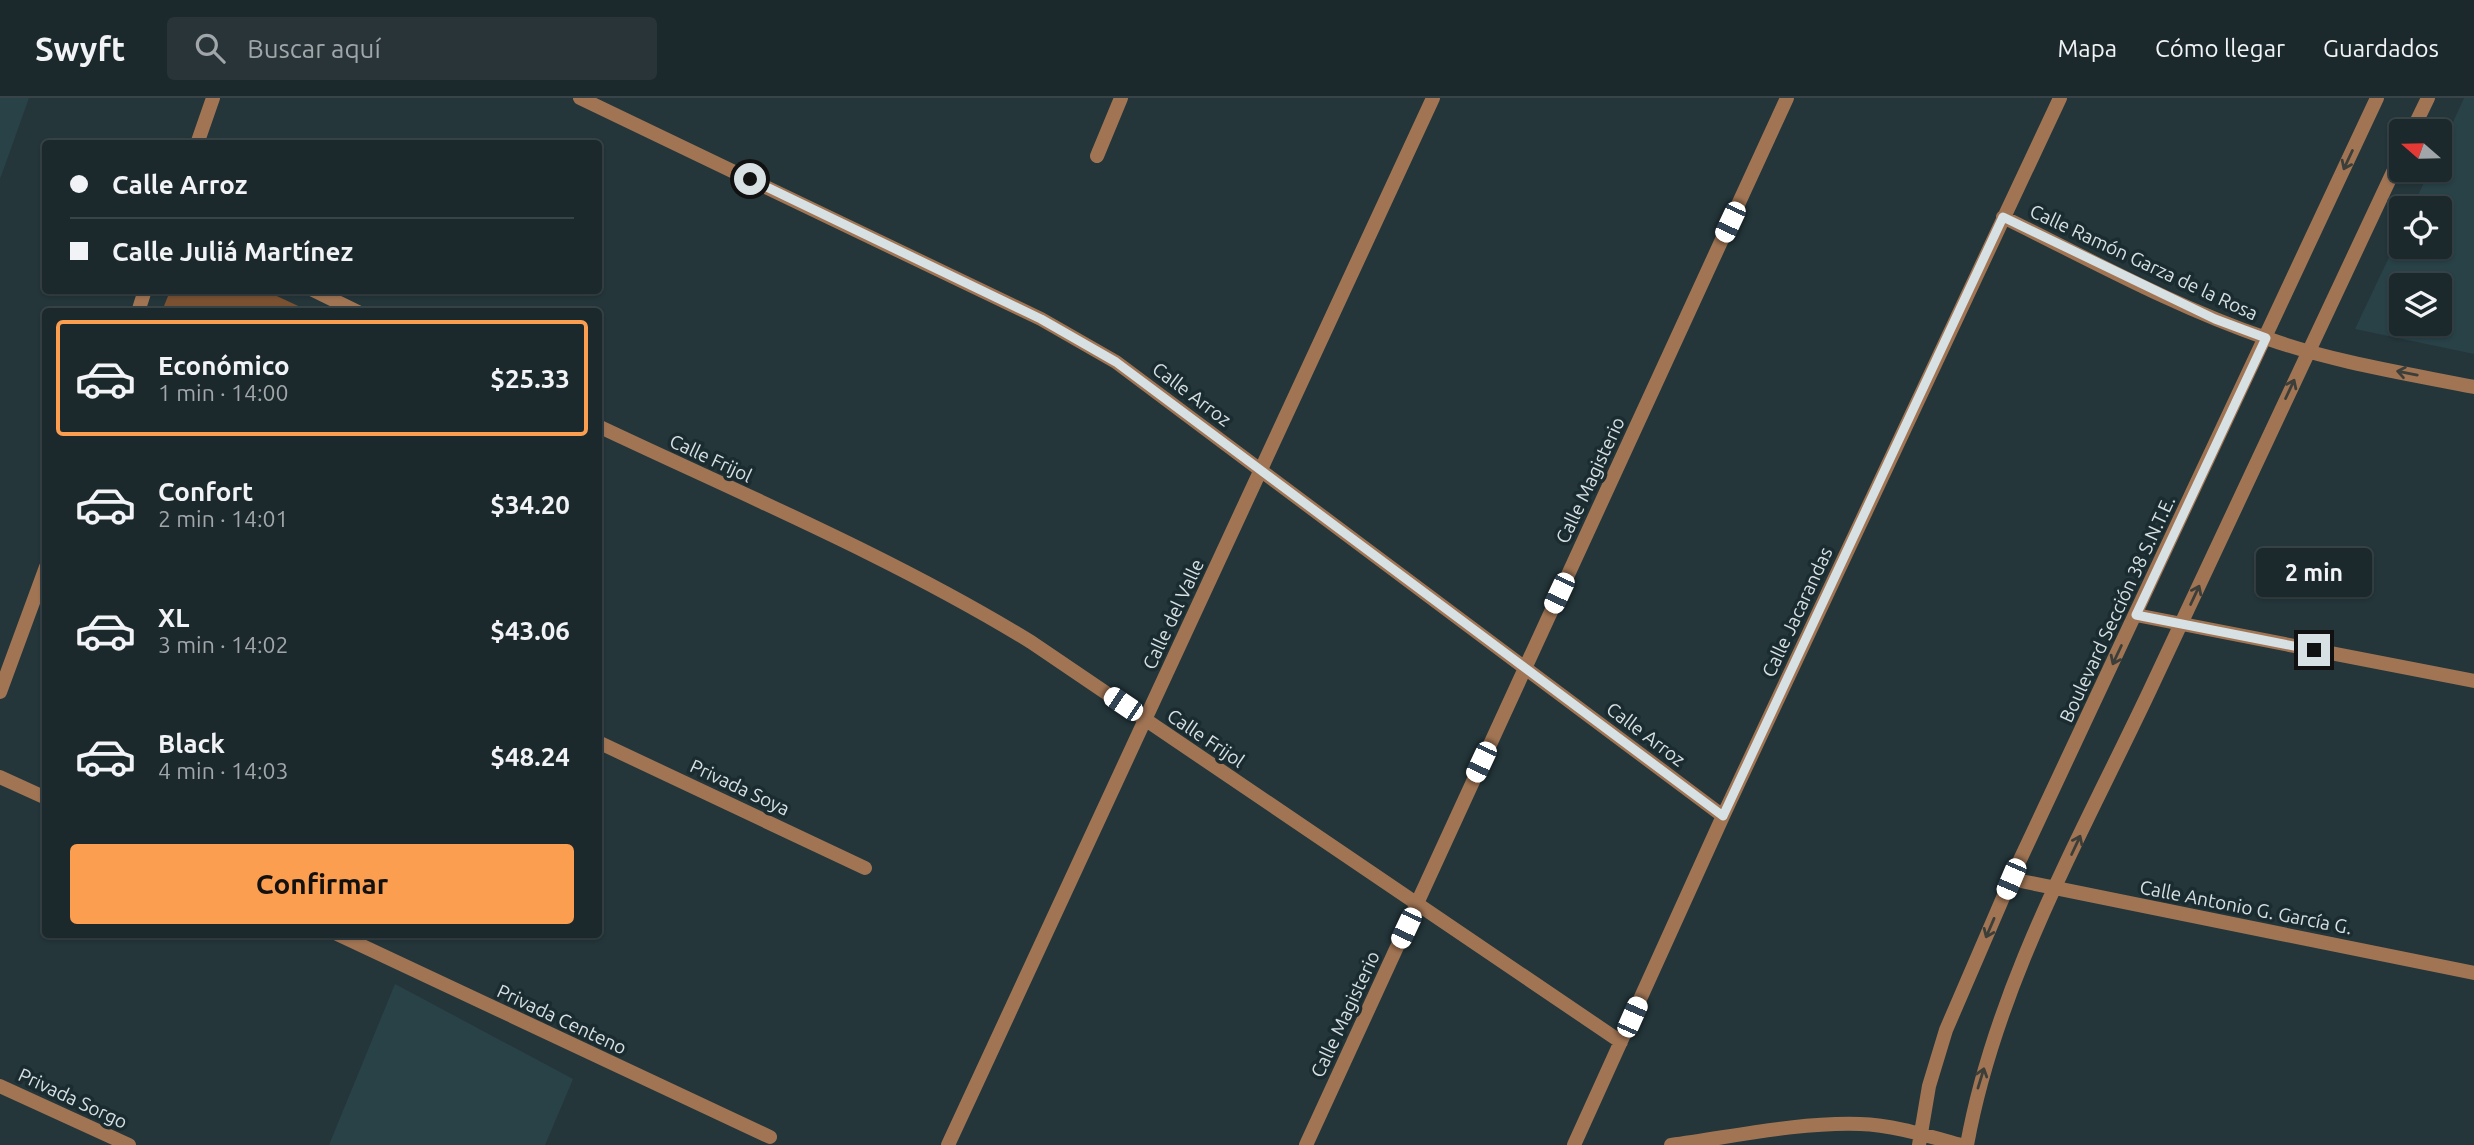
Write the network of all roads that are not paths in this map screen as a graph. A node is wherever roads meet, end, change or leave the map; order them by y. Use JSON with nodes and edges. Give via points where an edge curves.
{"nodes":[{"id":1,"x":213,"y":98,"type":"edge"},
{"id":2,"x":580,"y":98,"type":"edge"},
{"id":3,"x":1121,"y":98,"type":"edge"},
{"id":4,"x":1433,"y":98,"type":"edge"},
{"id":5,"x":1787,"y":98,"type":"edge"},
{"id":6,"x":2060,"y":98,"type":"edge"},
{"id":7,"x":2377,"y":98,"type":"edge"},
{"id":8,"x":2428,"y":98,"type":"edge"},
{"id":9,"x":2418,"y":119,"type":"edge"},
{"id":10,"x":198,"y":140,"type":"edge"},
{"id":11,"x":1097,"y":156,"type":"dead end"},
{"id":12,"x":2389,"y":180,"type":"edge"},
{"id":13,"x":2003,"y":217,"type":"junction"},
{"id":14,"x":321,"y":294,"type":"edge"},
{"id":15,"x":350,"y":308,"type":"edge"},
{"id":16,"x":2266,"y":338,"type":"junction"},
{"id":17,"x":2308,"y":351,"type":"junction"},
{"id":18,"x":2474,"y":387,"type":"edge"},
{"id":19,"x":602,"y":428,"type":"edge"},
{"id":20,"x":1261,"y":470,"type":"junction"},
{"id":21,"x":42,"y":578,"type":"edge"},
{"id":22,"x":2136,"y":615,"type":"junction"},
{"id":23,"x":2182,"y":624,"type":"junction"},
{"id":24,"x":1525,"y":667,"type":"junction"},
{"id":25,"x":2474,"y":681,"type":"edge"},
{"id":26,"x":0,"y":692,"type":"edge"},
{"id":27,"x":1145,"y":720,"type":"junction"},
{"id":28,"x":602,"y":743,"type":"edge"},
{"id":29,"x":0,"y":777,"type":"edge"},
{"id":30,"x":42,"y":796,"type":"edge"},
{"id":31,"x":1723,"y":816,"type":"junction"},
{"id":32,"x":865,"y":868,"type":"dead end"},
{"id":33,"x":2011,"y":879,"type":"junction"},
{"id":34,"x":2056,"y":888,"type":"junction"},
{"id":35,"x":1417,"y":904,"type":"junction"},
{"id":36,"x":346,"y":938,"type":"edge"},
{"id":37,"x":2474,"y":973,"type":"edge"},
{"id":38,"x":1621,"y":1042,"type":"junction"},
{"id":39,"x":0,"y":1086,"type":"edge"},
{"id":40,"x":771,"y":1137,"type":"dead end"},
{"id":41,"x":1919,"y":1139,"type":"edge"},
{"id":42,"x":129,"y":1145,"type":"edge"},
{"id":43,"x":948,"y":1145,"type":"edge"},
{"id":44,"x":1306,"y":1145,"type":"edge"},
{"id":45,"x":1574,"y":1145,"type":"edge"},
{"id":46,"x":1671,"y":1145,"type":"edge"},
{"id":47,"x":1961,"y":1145,"type":"edge"},
{"id":48,"x":1967,"y":1145,"type":"edge"}],
"edges":[{"from":1,"to":10,"type":"street"},
{"from":2,"to":20,"type":"street","name":"Calle Arroz","via":[[1081,340]]},
{"from":3,"to":11,"type":"street"},
{"from":4,"to":20,"type":"street","name":"Calle del Valle"},
{"from":5,"to":24,"type":"street","name":"Calle Magisterio"},
{"from":6,"to":13,"type":"street","name":"Calle Jacarandas"},
{"from":7,"to":16,"type":"street","name":"Boulevard Sección 38 S.N.T.E.","one_way":true},
{"from":8,"to":9,"type":"street"},
{"from":12,"to":17,"type":"street"},
{"from":13,"to":16,"type":"street","name":"Calle Ramón Garza de la Rosa","via":[[2215,319]]},
{"from":13,"to":31,"type":"street","name":"Calle Jacarandas"},
{"from":14,"to":15,"type":"street"},
{"from":16,"to":17,"type":"street","name":"Calle Ramón Garza de la Rosa"},
{"from":16,"to":22,"type":"street","name":"Boulevard Sección 38 S.N.T.E."},
{"from":18,"to":17,"type":"street","name":"Calle Ramón Garza de la Rosa","one_way":true},
{"from":23,"to":17,"type":"street","one_way":true},
{"from":19,"to":27,"type":"street","name":"Calle Frijol","via":[[943,591],[1031,642]]},
{"from":20,"to":24,"type":"street","name":"Calle Arroz"},
{"from":20,"to":27,"type":"street","name":"Calle del Valle"},
{"from":21,"to":26,"type":"street"},
{"from":22,"to":23,"type":"street"},
{"from":22,"to":33,"type":"street","name":"Boulevard Sección 38 S.N.T.E.","one_way":true},
{"from":23,"to":25,"type":"street"},
{"from":34,"to":23,"type":"street","one_way":true},
{"from":24,"to":31,"type":"street","name":"Calle Arroz"},
{"from":24,"to":35,"type":"street","name":"Calle Magisterio"},
{"from":27,"to":35,"type":"street","name":"Calle Frijol"},
{"from":27,"to":43,"type":"street","name":"Calle del Valle"},
{"from":28,"to":32,"type":"street","name":"Privada Soya"},
{"from":29,"to":30,"type":"street"},
{"from":31,"to":38,"type":"street","name":"Calle Jacarandas"},
{"from":33,"to":34,"type":"street","name":"Calle Antonio G. García G."},
{"from":33,"to":41,"type":"street","name":"Boulevard Sección 38 S.N.T.E.","one_way":true,"via":[[1946,1030]]},
{"from":34,"to":37,"type":"street","name":"Calle Antonio G. García G."},
{"from":48,"to":34,"type":"street","one_way":true,"via":[[1978,1086],[1996,1032]]},
{"from":35,"to":38,"type":"street","name":"Calle Frijol"},
{"from":35,"to":44,"type":"street","name":"Calle Magisterio"},
{"from":36,"to":40,"type":"street","name":"Privada Centeno"},
{"from":38,"to":45,"type":"street","name":"Calle Jacarandas"},
{"from":39,"to":42,"type":"street","name":"Privada Sorgo"},
{"from":41,"to":46,"type":"street","via":[[1887,1127],[1829,1124]]},
{"from":41,"to":47,"type":"street"}]}
